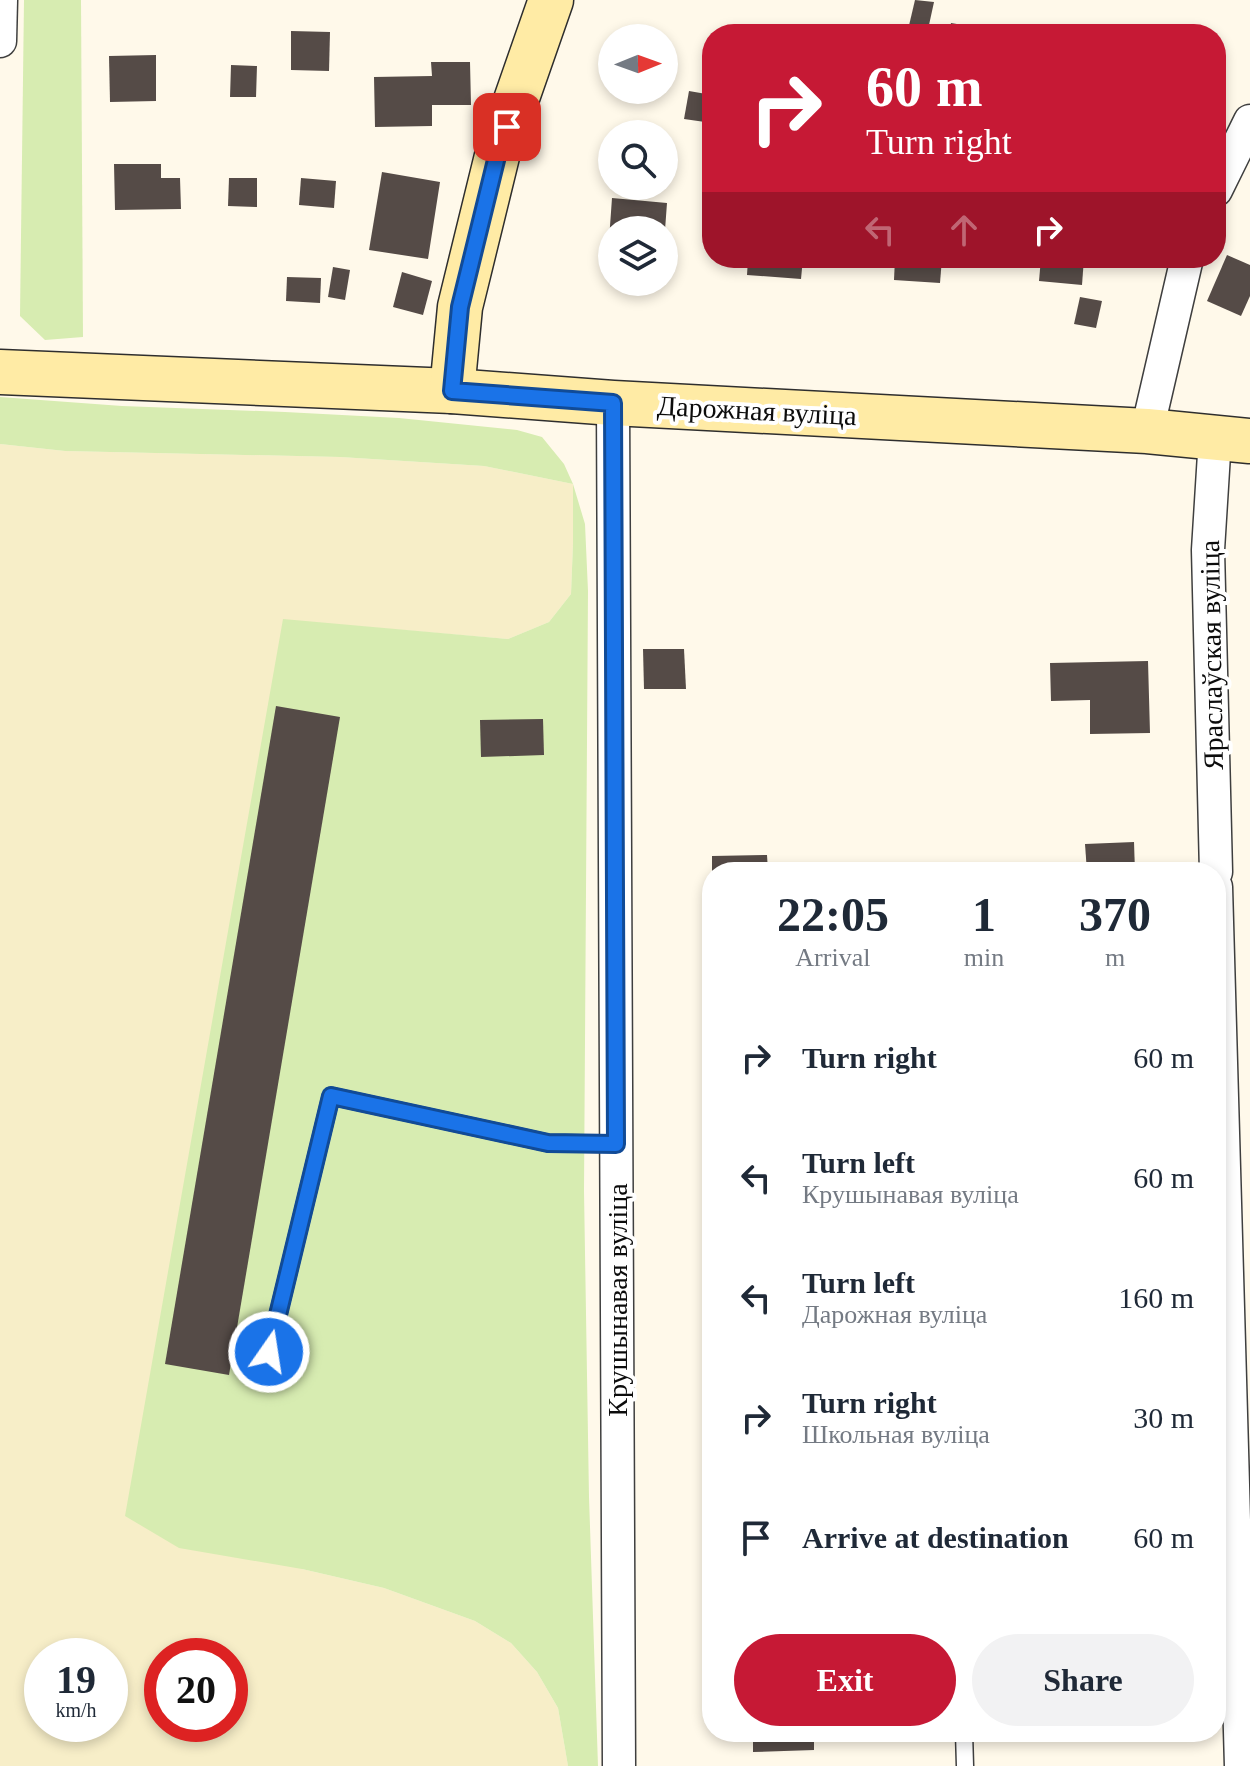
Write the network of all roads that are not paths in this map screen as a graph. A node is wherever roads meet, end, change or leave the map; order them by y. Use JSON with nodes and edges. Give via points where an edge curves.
{"nodes":[{"id":1,"x":1,"y":0,"type":"edge"},
{"id":2,"x":551,"y":0,"type":"edge"},
{"id":3,"x":0,"y":41,"type":"edge"},
{"id":4,"x":1250,"y":121,"type":"edge"},
{"id":5,"x":1226,"y":170,"type":"edge"},
{"id":6,"x":1185,"y":268,"type":"edge"},
{"id":7,"x":0,"y":372,"type":"edge"},
{"id":8,"x":452,"y":391,"type":"junction"},
{"id":9,"x":613,"y":403,"type":"junction"},
{"id":10,"x":1147,"y":431,"type":"junction"},
{"id":11,"x":1232,"y":440,"type":"edge"},
{"id":12,"x":1216,"y":862,"type":"edge"},
{"id":13,"x":616,"y":1144,"type":"junction"},
{"id":14,"x":1226,"y":1239,"type":"edge"},
{"id":15,"x":269,"y":1352,"type":"dead end"},
{"id":16,"x":964,"y":1742,"type":"edge"},
{"id":17,"x":619,"y":1766,"type":"edge"},
{"id":18,"x":965,"y":1766,"type":"edge"},
{"id":19,"x":1241,"y":1766,"type":"edge"}],
"edges":[{"from":1,"to":3,"type":"street"},
{"from":2,"to":8,"type":"main road","via":[[498,152],[460,307]]},
{"from":4,"to":5,"type":"street"},
{"from":6,"to":10,"type":"street"},
{"from":7,"to":8,"type":"main road","name":"Дарожная вуліца"},
{"from":8,"to":9,"type":"main road","name":"Дарожная вуліца"},
{"from":9,"to":10,"type":"main road","name":"Дарожная вуліца"},
{"from":9,"to":13,"type":"street","name":"Крушынавая вуліца"},
{"from":10,"to":11,"type":"main road","name":"Дарожная вуліца"},
{"from":11,"to":12,"type":"street","name":"Яраслаўская вуліца","via":[[1208,550]]},
{"from":13,"to":15,"type":"lane","via":[[548,1143],[331,1096]]},
{"from":13,"to":17,"type":"street","name":"Крушынавая вуліца"},
{"from":14,"to":19,"type":"street"},
{"from":16,"to":18,"type":"lane"}]}
